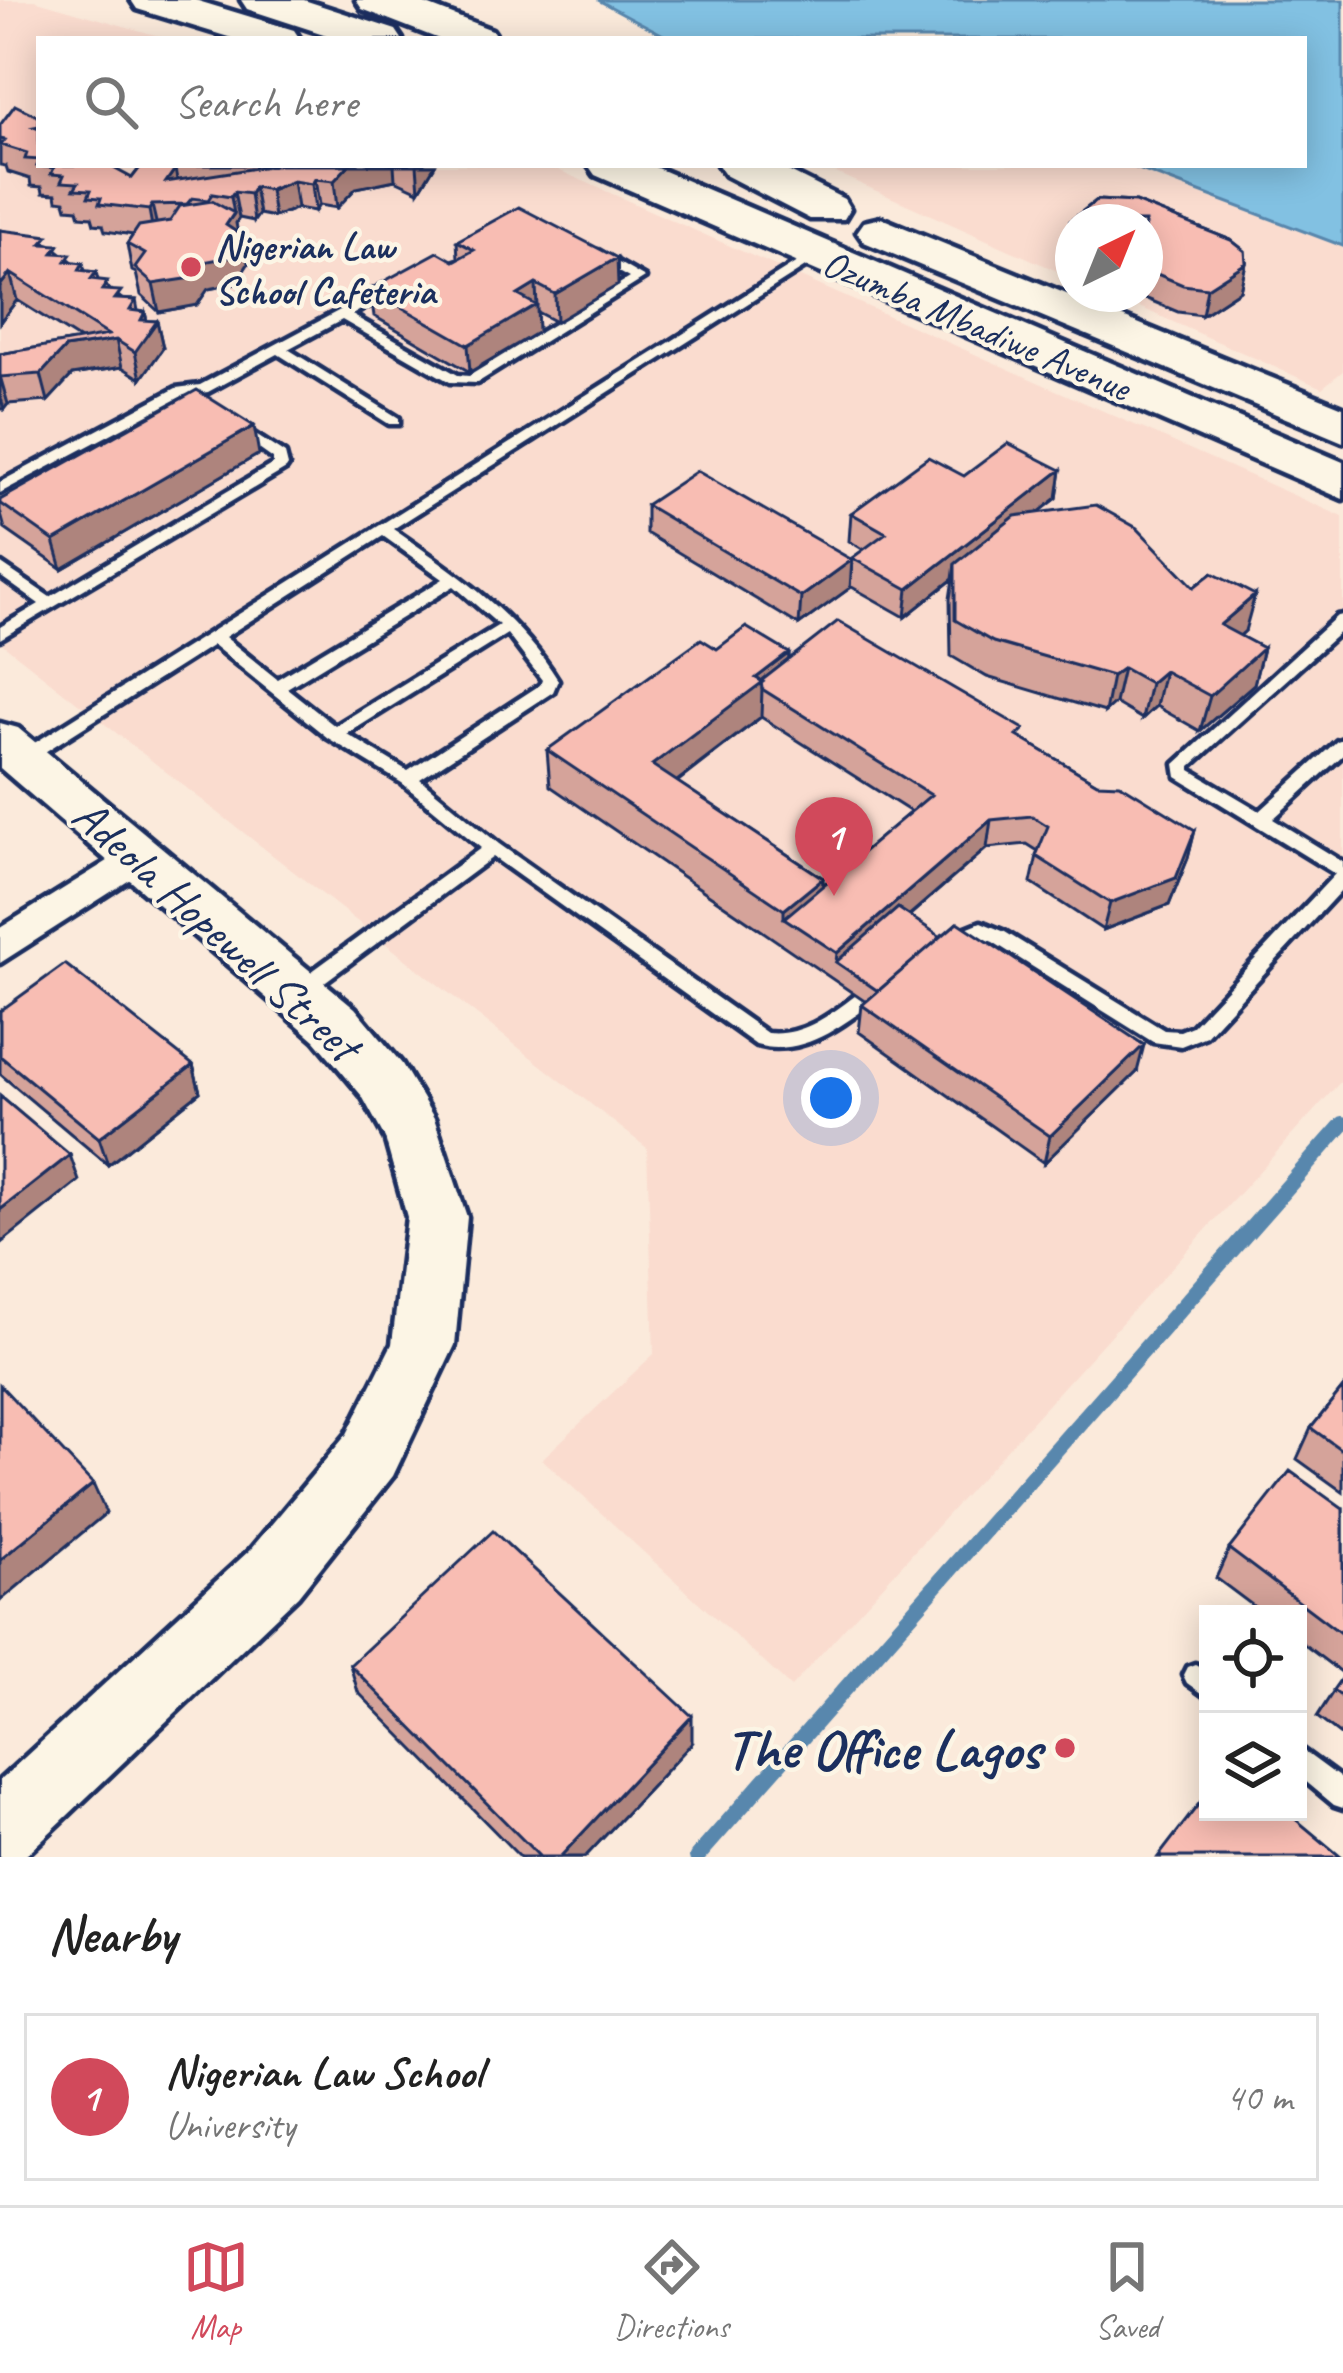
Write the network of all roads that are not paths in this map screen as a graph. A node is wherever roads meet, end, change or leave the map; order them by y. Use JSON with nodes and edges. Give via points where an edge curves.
{"nodes":[{"id":1,"x":152,"y":0,"type":"edge"},
{"id":2,"x":262,"y":0,"type":"edge"},
{"id":3,"x":377,"y":0,"type":"edge"},
{"id":4,"x":269,"y":36,"type":"edge"},
{"id":5,"x":372,"y":36,"type":"edge"},
{"id":6,"x":470,"y":36,"type":"edge"},
{"id":7,"x":621,"y":168,"type":"edge"},
{"id":8,"x":719,"y":168,"type":"edge"},
{"id":9,"x":745,"y":168,"type":"edge"},
{"id":10,"x":822,"y":231,"type":"junction"},
{"id":11,"x":582,"y":247,"type":"edge"},
{"id":12,"x":400,"y":283,"type":"edge"},
{"id":13,"x":344,"y":316,"type":"junction"},
{"id":14,"x":279,"y":349,"type":"junction"},
{"id":15,"x":225,"y":418,"type":"edge"},
{"id":16,"x":394,"y":422,"type":"dead end"},
{"id":17,"x":1343,"y":426,"type":"edge"},
{"id":18,"x":1343,"y":482,"type":"edge"},
{"id":19,"x":0,"y":488,"type":"edge"},
{"id":20,"x":384,"y":530,"type":"junction"},
{"id":21,"x":0,"y":568,"type":"edge"},
{"id":22,"x":454,"y":579,"type":"junction"},
{"id":23,"x":50,"y":604,"type":"junction"},
{"id":24,"x":1343,"y":620,"type":"edge"},
{"id":25,"x":508,"y":626,"type":"junction"},
{"id":26,"x":0,"y":634,"type":"edge"},
{"id":27,"x":214,"y":637,"type":"junction"},
{"id":28,"x":276,"y":687,"type":"junction"},
{"id":29,"x":334,"y":734,"type":"junction"},
{"id":30,"x":1343,"y":745,"type":"edge"},
{"id":31,"x":12,"y":749,"type":"edge"},
{"id":32,"x":408,"y":779,"type":"junction"},
{"id":33,"x":1260,"y":821,"type":"junction"},
{"id":34,"x":493,"y":848,"type":"junction"},
{"id":35,"x":140,"y":855,"type":"junction"},
{"id":36,"x":1343,"y":873,"type":"edge"},
{"id":37,"x":0,"y":948,"type":"edge"},
{"id":38,"x":928,"y":956,"type":"edge"},
{"id":39,"x":891,"y":980,"type":"edge"},
{"id":40,"x":300,"y":990,"type":"junction"},
{"id":41,"x":1307,"y":1767,"type":"edge"},
{"id":42,"x":1343,"y":1796,"type":"edge"},
{"id":43,"x":0,"y":1830,"type":"edge"}],
"edges":[{"from":1,"to":4,"type":"highway"},
{"from":2,"to":5,"type":"highway"},
{"from":3,"to":6,"type":"highway"},
{"from":7,"to":10,"type":"highway","name":"Ozumba Mbadiwe Avenue"},
{"from":8,"to":10,"type":"highway","name":"Ozumba Mbadiwe Avenue"},
{"from":9,"to":10,"type":"highway"},
{"from":10,"to":17,"type":"highway","name":"Ozumba Mbadiwe Avenue"},
{"from":10,"to":18,"type":"highway","name":"Ozumba Mbadiwe Avenue"},
{"from":10,"to":20,"type":"lane"},
{"from":11,"to":13,"type":"lane","via":[[638,278],[472,380],[455,379]]},
{"from":12,"to":13,"type":"lane"},
{"from":13,"to":14,"type":"lane"},
{"from":14,"to":16,"type":"lane"},
{"from":14,"to":19,"type":"lane","via":[[202,389],[181,391]]},
{"from":15,"to":23,"type":"lane","via":[[280,457],[281,466]]},
{"from":20,"to":22,"type":"lane"},
{"from":20,"to":27,"type":"lane"},
{"from":21,"to":23,"type":"lane"},
{"from":22,"to":25,"type":"lane"},
{"from":22,"to":28,"type":"lane"},
{"from":23,"to":26,"type":"lane"},
{"from":24,"to":33,"type":"lane","via":[[1183,764],[1183,773]]},
{"from":25,"to":29,"type":"lane"},
{"from":25,"to":32,"type":"lane","via":[[545,671],[547,688]]},
{"from":27,"to":28,"type":"lane"},
{"from":27,"to":31,"type":"lane"},
{"from":28,"to":29,"type":"lane"},
{"from":29,"to":32,"type":"lane"},
{"from":30,"to":33,"type":"lane"},
{"from":31,"to":35,"type":"street","name":"Adeola Hopewell Street"},
{"from":32,"to":34,"type":"lane"},
{"from":33,"to":36,"type":"lane"},
{"from":34,"to":39,"type":"lane","via":[[763,1040],[798,1040]]},
{"from":34,"to":40,"type":"lane"},
{"from":35,"to":37,"type":"street"},
{"from":35,"to":40,"type":"street","name":"Adeola Hopewell Street"},
{"from":36,"to":38,"type":"lane","via":[[1199,1031],[1181,1039],[1160,1037],[981,929]]},
{"from":40,"to":43,"type":"street","name":"Adeola Hopewell Street","via":[[382,1080],[413,1135],[437,1217],[423,1346],[370,1455],[274,1573]]},
{"from":41,"to":42,"type":"lane"}]}
